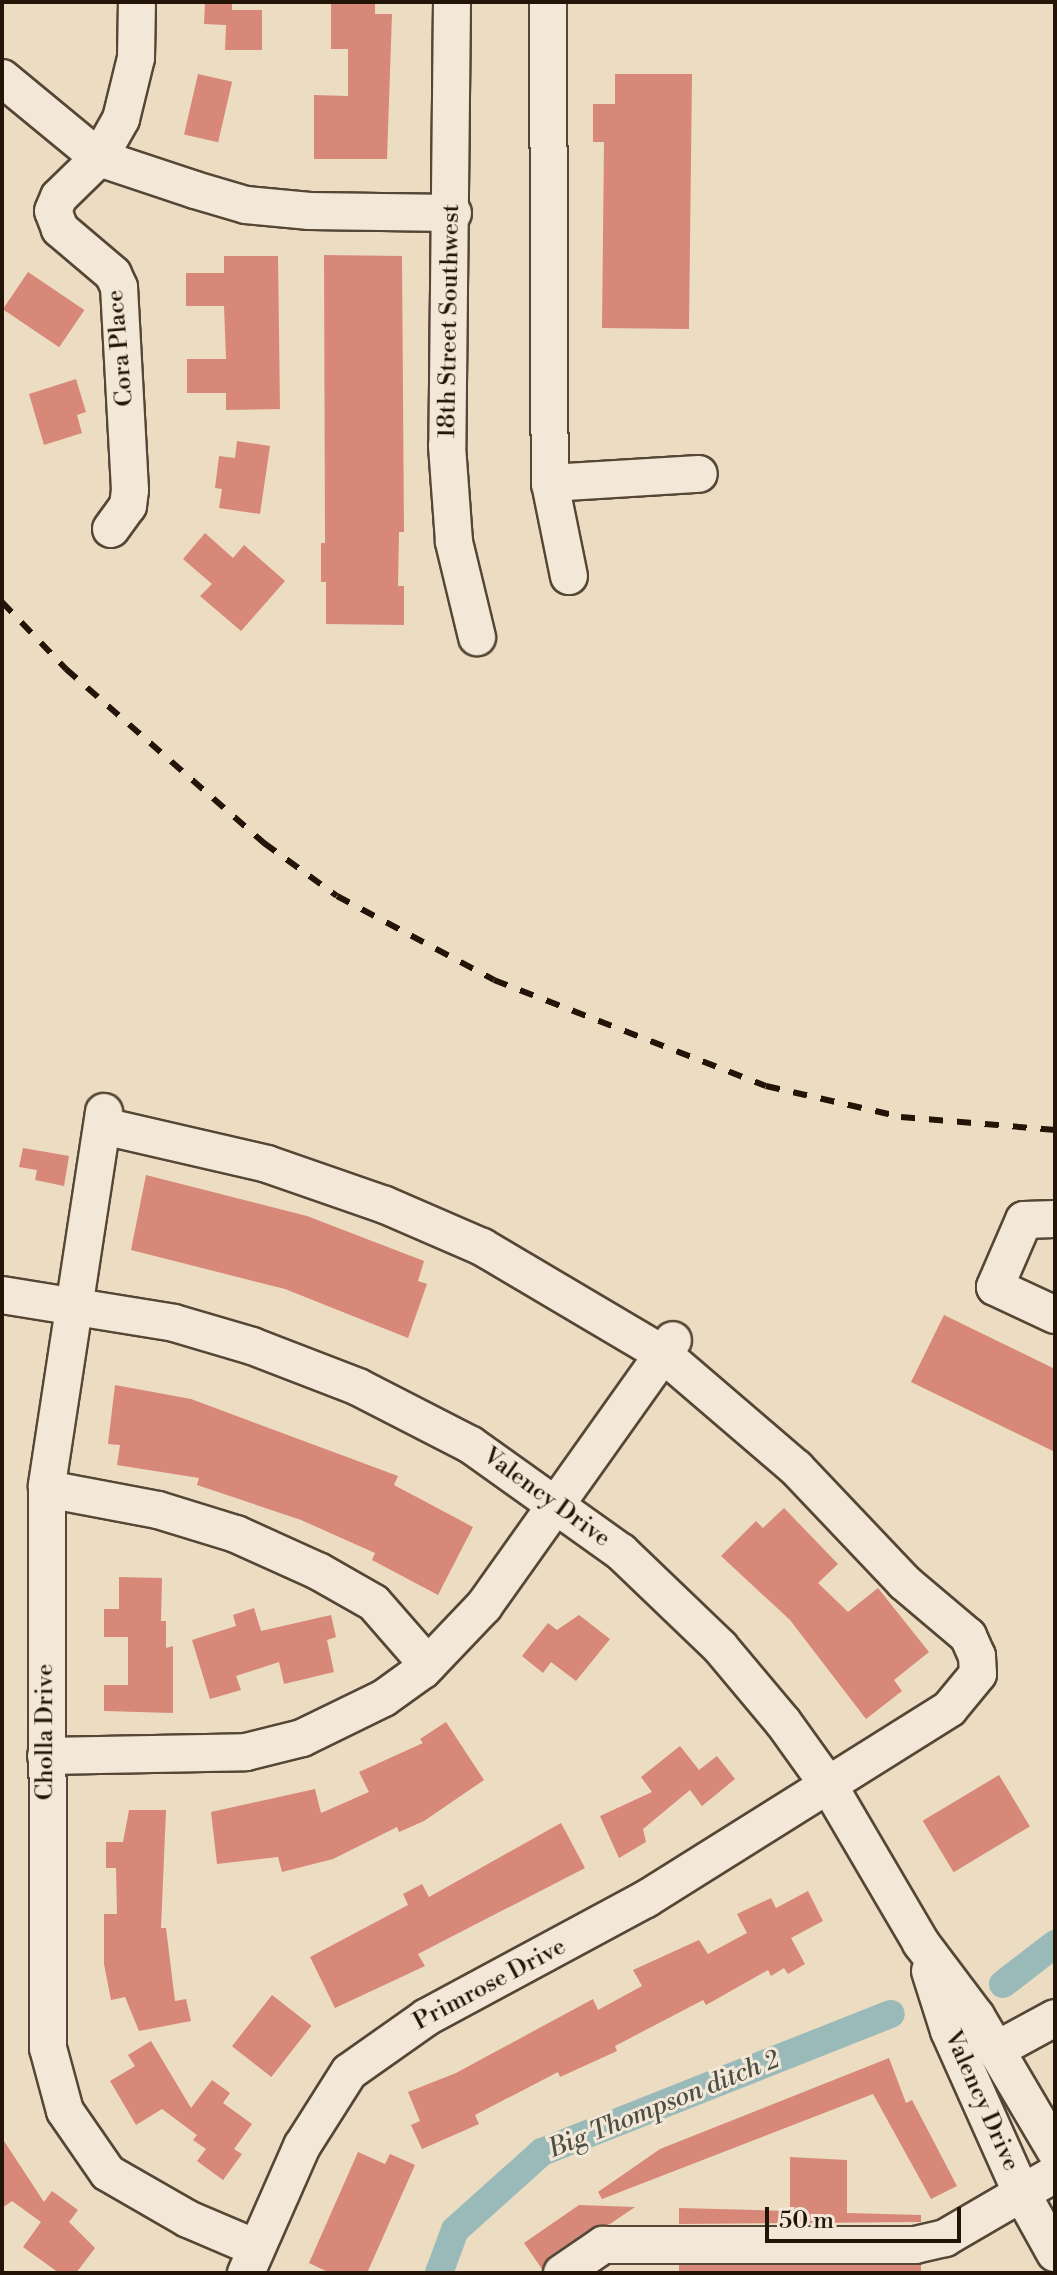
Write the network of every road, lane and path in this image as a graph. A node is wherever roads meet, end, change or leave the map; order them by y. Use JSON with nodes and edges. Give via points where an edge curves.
{"nodes":[{"id":1,"x":137,"y":2,"type":"edge"},
{"id":2,"x":452,"y":2,"type":"edge"},
{"id":3,"x":548,"y":2,"type":"edge"},
{"id":4,"x":2,"y":78,"type":"edge"},
{"id":5,"x":99,"y":158,"type":"junction"},
{"id":6,"x":453,"y":213,"type":"junction"},
{"id":7,"x":699,"y":474,"type":"dead end"},
{"id":8,"x":550,"y":483,"type":"junction"},
{"id":9,"x":111,"y":529,"type":"dead end"},
{"id":10,"x":569,"y":576,"type":"dead end"},
{"id":11,"x":477,"y":637,"type":"dead end"},
{"id":12,"x":1055,"y":1219,"type":"edge"},
{"id":13,"x":2,"y":1295,"type":"edge"},
{"id":14,"x":74,"y":1304,"type":"junction"},
{"id":15,"x":1055,"y":1315,"type":"edge"},
{"id":16,"x":668,"y":1347,"type":"junction"},
{"id":17,"x":47,"y":1489,"type":"junction"},
{"id":18,"x":555,"y":1501,"type":"junction"},
{"id":19,"x":428,"y":1665,"type":"junction"},
{"id":20,"x":46,"y":1756,"type":"junction"},
{"id":21,"x":829,"y":1786,"type":"junction"},
{"id":22,"x":921,"y":1943,"type":"junction"},
{"id":23,"x":1055,"y":2018,"type":"edge"},
{"id":24,"x":996,"y":2050,"type":"junction"},
{"id":25,"x":1055,"y":2150,"type":"edge"},
{"id":26,"x":1055,"y":2174,"type":"edge"},
{"id":27,"x":1021,"y":2192,"type":"junction"},
{"id":28,"x":1055,"y":2253,"type":"edge"},
{"id":29,"x":251,"y":2261,"type":"edge"},
{"id":30,"x":562,"y":2273,"type":"edge"}],
"edges":[{"from":1,"to":5,"type":"street","via":[[132,85]]},
{"from":2,"to":6,"type":"street","name":"18th Street Southwest"},
{"from":3,"to":8,"type":"street"},
{"from":4,"to":5,"type":"street"},
{"from":5,"to":6,"type":"street","via":[[246,205]]},
{"from":5,"to":9,"type":"street","name":"Cora Place","via":[[59,197],[53,211],[60,229],[113,274],[119,287],[130,490],[128,506]]},
{"from":6,"to":11,"type":"street","name":"18th Street Southwest","via":[[447,446],[454,542]]},
{"from":7,"to":8,"type":"street"},
{"from":8,"to":10,"type":"street"},
{"from":12,"to":15,"type":"street","via":[[1024,1220],[995,1287]]},
{"from":13,"to":14,"type":"street","name":"Valency Drive"},
{"from":14,"to":16,"type":"street","name":"Cholla Drive","via":[[104,1119],[267,1164],[385,1205],[482,1247]]},
{"from":14,"to":17,"type":"street","name":"Cholla Drive"},
{"from":14,"to":18,"type":"street","name":"Valency Drive","via":[[174,1323],[302,1364],[429,1421]]},
{"from":16,"to":18,"type":"street"},
{"from":16,"to":21,"type":"street","name":"Primrose Drive","via":[[796,1468],[904,1582],[968,1636],[978,1674],[949,1709]]},
{"from":17,"to":19,"type":"street","via":[[158,1510],[236,1534],[318,1571],[374,1603]]},
{"from":17,"to":20,"type":"street","name":"Cholla Drive"},
{"from":18,"to":19,"type":"street","via":[[484,1606]]},
{"from":18,"to":21,"type":"street","name":"Valency Drive","via":[[631,1561],[728,1655]]},
{"from":19,"to":20,"type":"street","via":[[360,1712],[279,1746],[214,1755]]},
{"from":20,"to":29,"type":"street","name":"Cholla Drive","via":[[48,2048],[65,2111],[90,2154],[126,2187]]},
{"from":21,"to":22,"type":"street","name":"Valency Drive"},
{"from":21,"to":29,"type":"street","name":"Primrose Drive","via":[[632,1907],[388,2040],[349,2072],[323,2109]]},
{"from":22,"to":24,"type":"street","name":"Valency Drive"},
{"from":22,"to":27,"type":"street","name":"Valency Drive","via":[[949,2031]]},
{"from":23,"to":24,"type":"street"},
{"from":24,"to":25,"type":"street","name":"Valency Drive"},
{"from":26,"to":27,"type":"street"},
{"from":27,"to":28,"type":"street","name":"Valency Drive"},
{"from":27,"to":30,"type":"street","via":[[945,2238],[915,2245],[603,2245]]}]}
